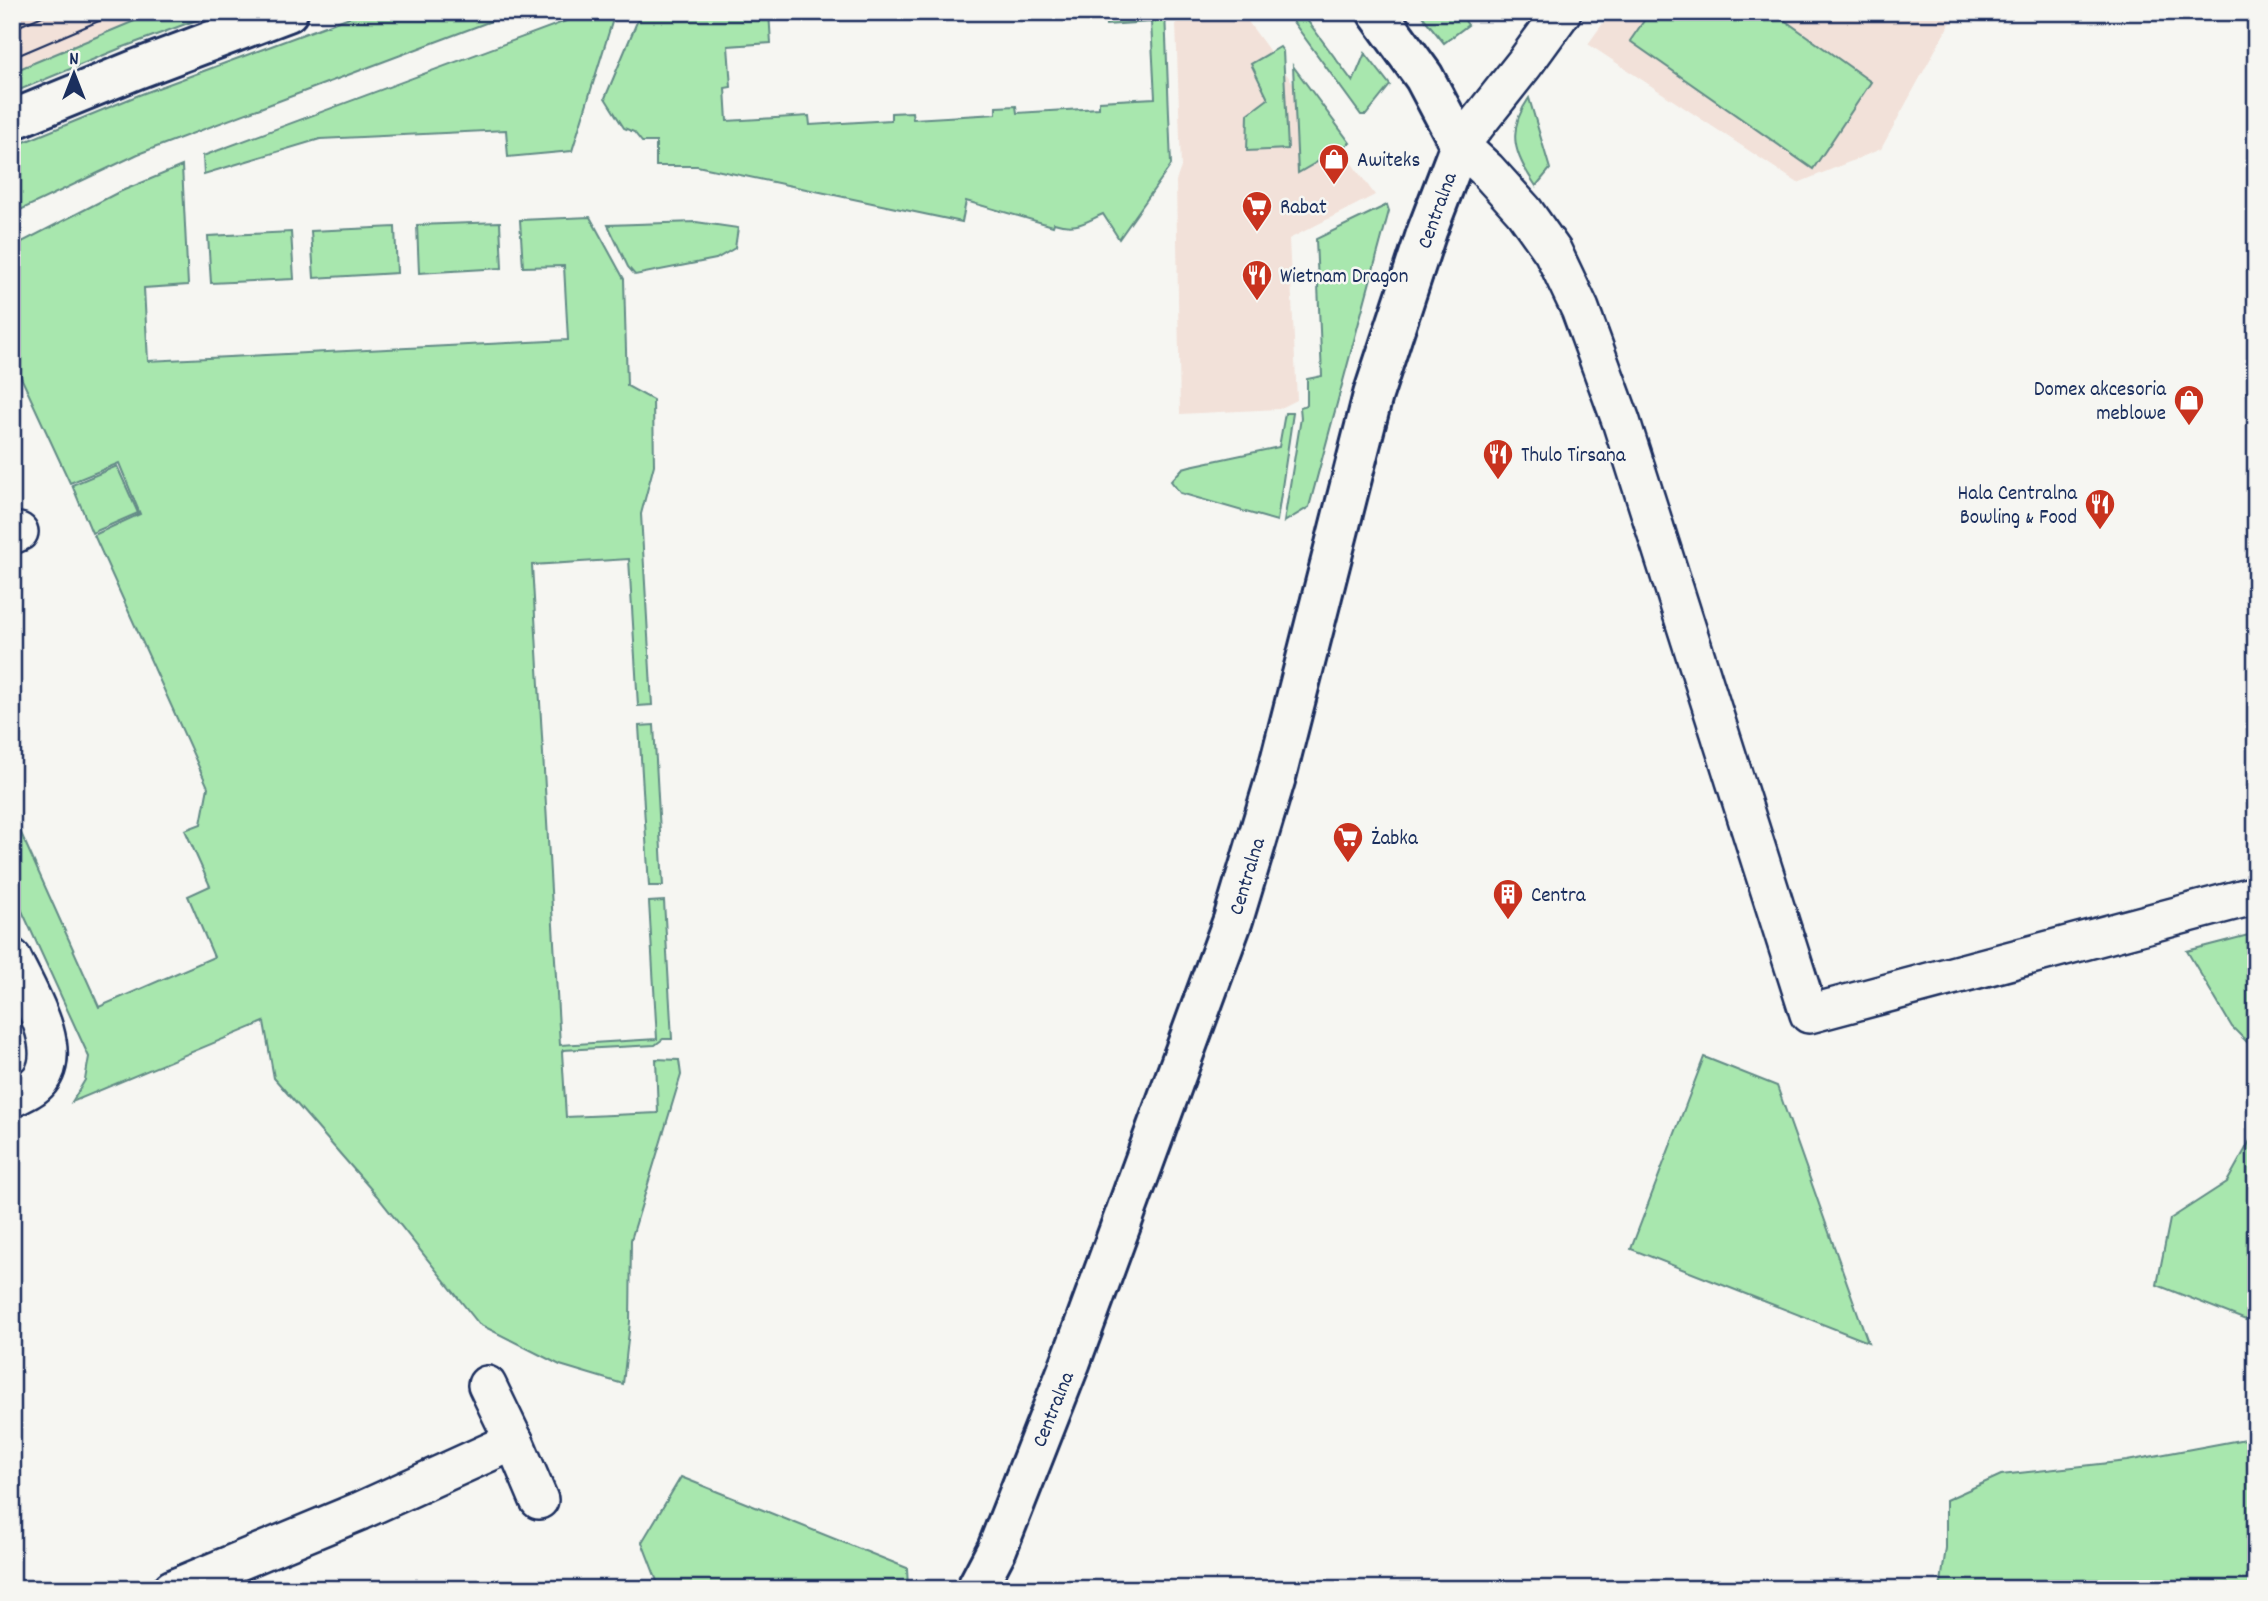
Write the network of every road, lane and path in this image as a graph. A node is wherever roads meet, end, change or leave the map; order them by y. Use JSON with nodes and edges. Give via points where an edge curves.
{"nodes":[{"id":1,"x":288,"y":12,"type":"edge"},
{"id":2,"x":1377,"y":12,"type":"edge"},
{"id":3,"x":1562,"y":12,"type":"edge"},
{"id":4,"x":12,"y":120,"type":"edge"},
{"id":5,"x":1460,"y":145,"type":"junction"},
{"id":6,"x":2256,"y":895,"type":"edge"},
{"id":7,"x":12,"y":958,"type":"edge"},
{"id":8,"x":12,"y":1098,"type":"edge"},
{"id":9,"x":487,"y":1385,"type":"dead end"},
{"id":10,"x":514,"y":1441,"type":"junction"},
{"id":11,"x":539,"y":1500,"type":"dead end"},
{"id":12,"x":172,"y":1589,"type":"edge"},
{"id":13,"x":976,"y":1589,"type":"edge"}],
"edges":[{"from":1,"to":4,"type":"street"},
{"from":2,"to":5,"type":"street","name":"Centralna","via":[[1424,77]]},
{"from":3,"to":5,"type":"street","name":"Centralna"},
{"from":5,"to":6,"type":"street","name":"Centralna","via":[[1524,211],[1553,252],[1580,309],[1621,421],[1809,1014]]},
{"from":5,"to":13,"type":"street","name":"Centralna","via":[[1373,395],[1276,777],[1233,920],[1071,1362]]},
{"from":7,"to":8,"type":"street","via":[[44,1029],[48,1058],[39,1082]]},
{"from":9,"to":10,"type":"street"},
{"from":10,"to":11,"type":"street"},
{"from":10,"to":12,"type":"street"}]}
